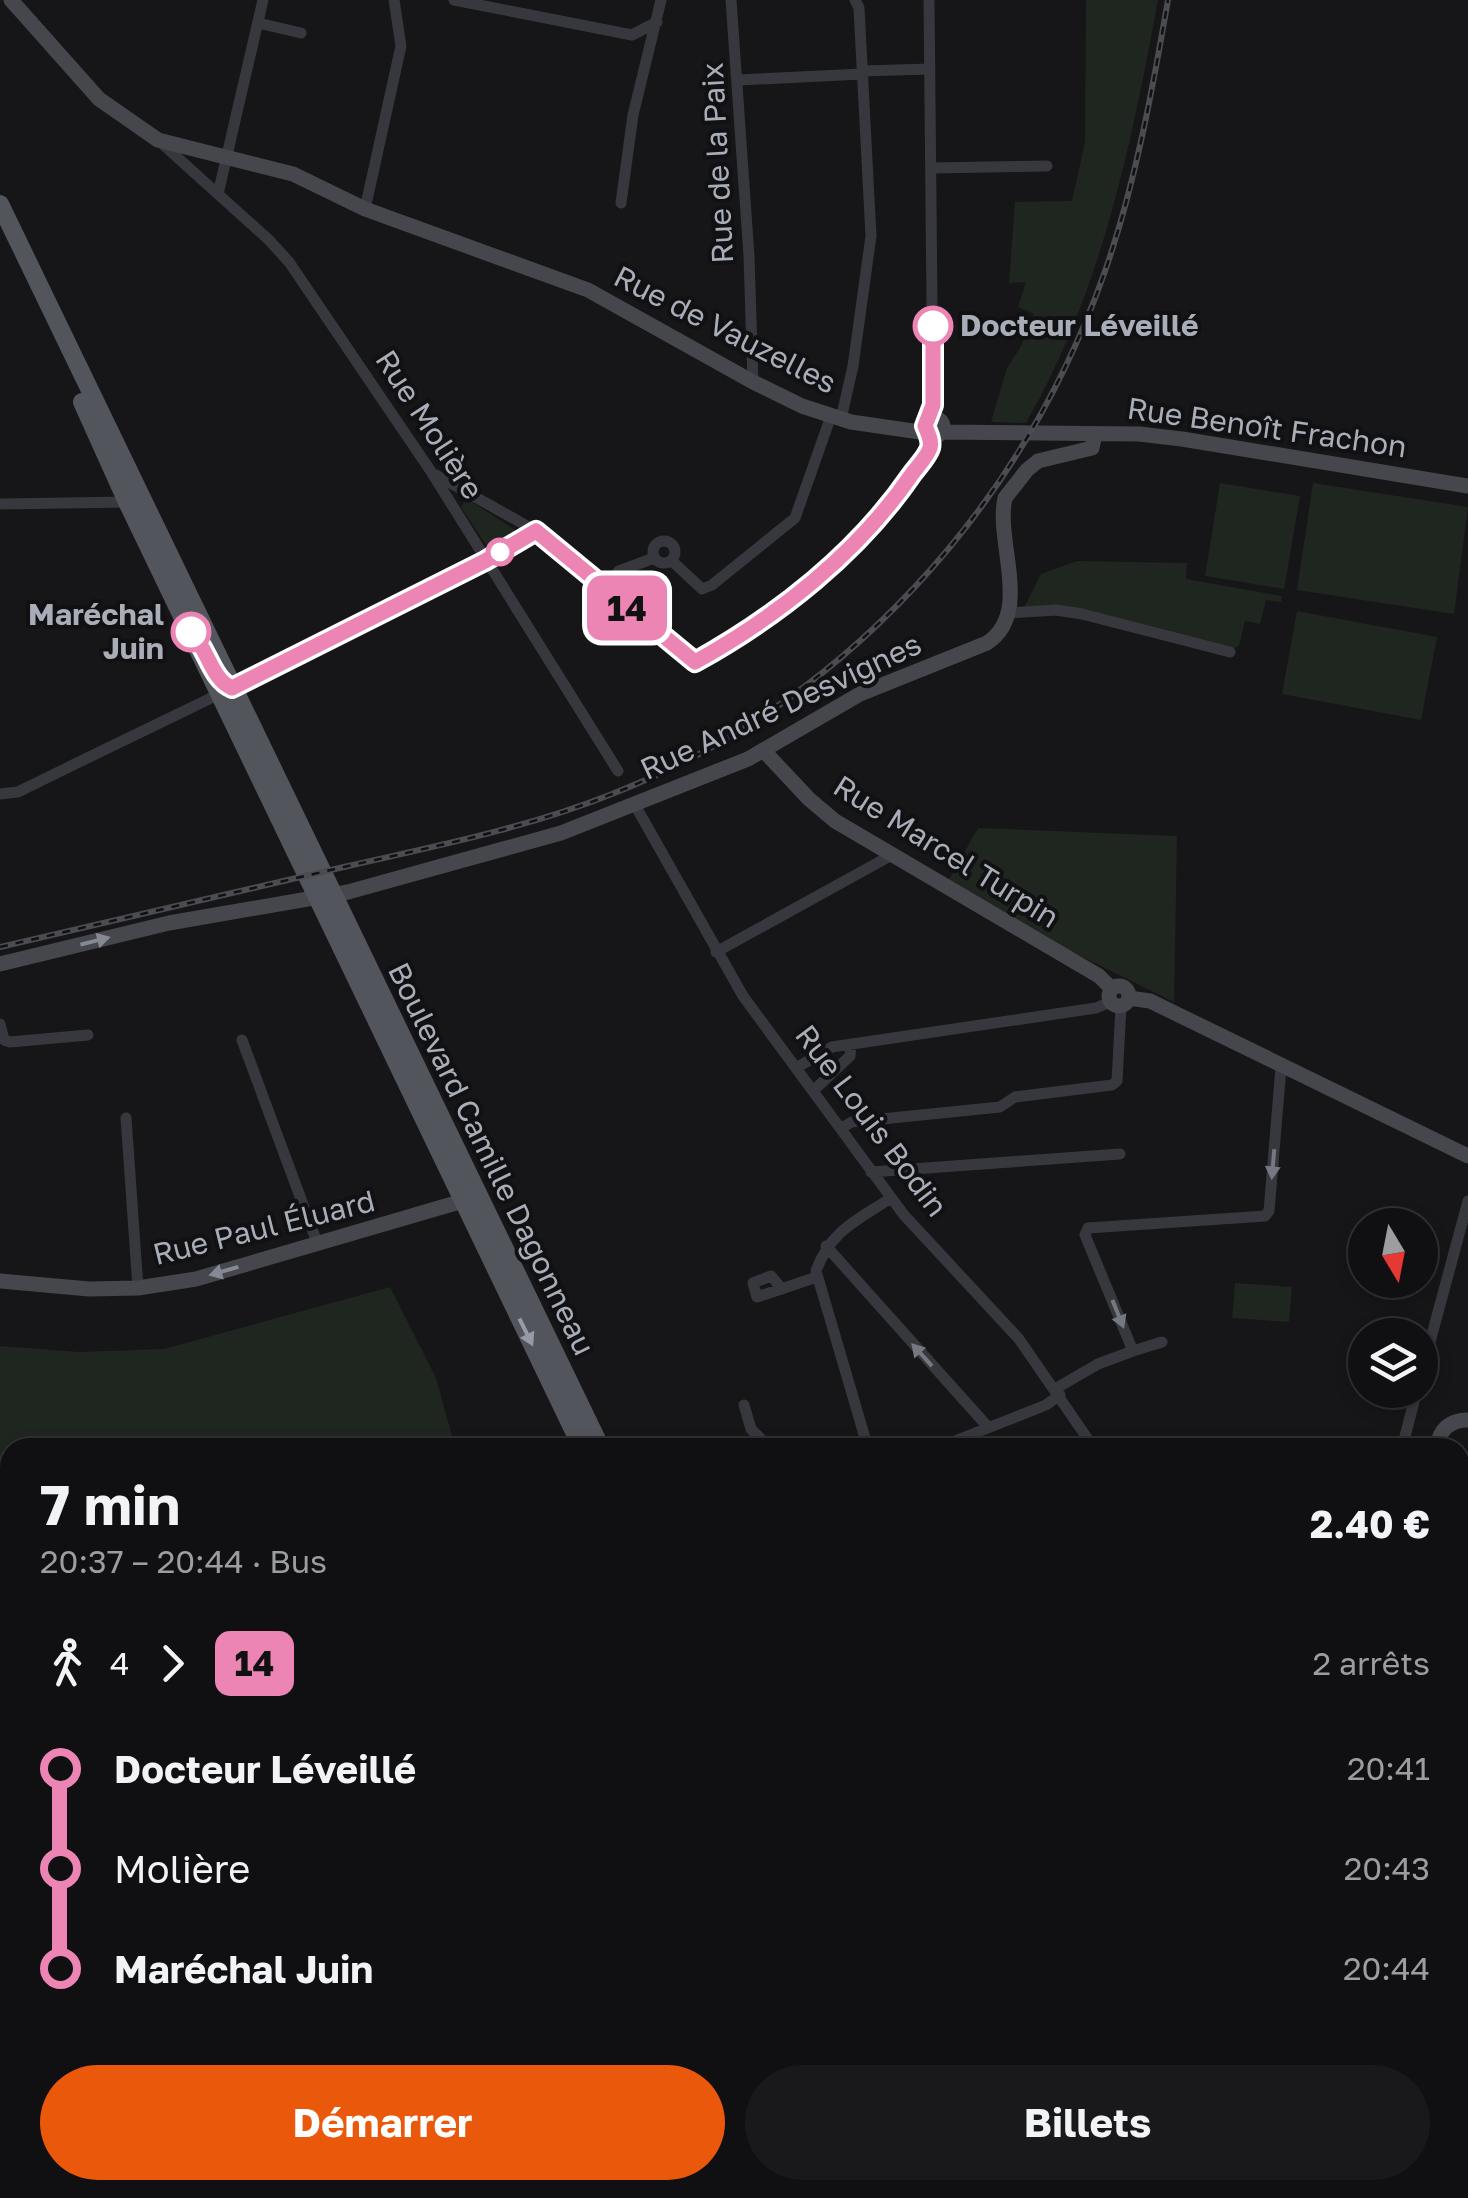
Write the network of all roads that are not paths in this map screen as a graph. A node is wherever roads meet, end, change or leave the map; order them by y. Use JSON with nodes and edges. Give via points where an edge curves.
{"nodes":[{"id":1,"x":11,"y":0,"type":"edge"},
{"id":2,"x":262,"y":0,"type":"edge"},
{"id":3,"x":394,"y":0,"type":"edge"},
{"id":4,"x":454,"y":0,"type":"edge"},
{"id":5,"x":660,"y":0,"type":"edge"},
{"id":6,"x":731,"y":0,"type":"edge"},
{"id":7,"x":855,"y":0,"type":"edge"},
{"id":8,"x":929,"y":0,"type":"edge"},
{"id":9,"x":258,"y":22,"type":"junction"},
{"id":10,"x":656,"y":22,"type":"junction"},
{"id":11,"x":301,"y":33,"type":"dead end"},
{"id":12,"x":632,"y":34,"type":"junction"},
{"id":13,"x":648,"y":55,"type":"junction"},
{"id":14,"x":930,"y":68,"type":"junction"},
{"id":15,"x":862,"y":72,"type":"junction"},
{"id":16,"x":738,"y":80,"type":"junction"},
{"id":17,"x":158,"y":140,"type":"junction"},
{"id":18,"x":226,"y":158,"type":"junction"},
{"id":19,"x":1047,"y":166,"type":"dead end"},
{"id":20,"x":931,"y":168,"type":"junction"},
{"id":21,"x":218,"y":194,"type":"junction"},
{"id":22,"x":622,"y":203,"type":"dead end"},
{"id":23,"x":0,"y":204,"type":"edge"},
{"id":24,"x":366,"y":209,"type":"junction"},
{"id":25,"x":0,"y":230,"type":"edge"},
{"id":26,"x":753,"y":382,"type":"junction"},
{"id":27,"x":836,"y":418,"type":"junction"},
{"id":28,"x":934,"y":428,"type":"junction"},
{"id":29,"x":1094,"y":434,"type":"junction"},
{"id":30,"x":432,"y":472,"type":"junction"},
{"id":31,"x":1468,"y":486,"type":"edge"},
{"id":32,"x":471,"y":494,"type":"junction"},
{"id":33,"x":136,"y":498,"type":"junction"},
{"id":34,"x":0,"y":504,"type":"edge"},
{"id":35,"x":454,"y":508,"type":"junction"},
{"id":36,"x":536,"y":531,"type":"junction"},
{"id":37,"x":654,"y":558,"type":"junction"},
{"id":38,"x":485,"y":561,"type":"junction"},
{"id":39,"x":672,"y":561,"type":"junction"},
{"id":40,"x":604,"y":588,"type":"junction"},
{"id":41,"x":1008,"y":613,"type":"junction"},
{"id":42,"x":1230,"y":652,"type":"dead end"},
{"id":43,"x":226,"y":691,"type":"junction"},
{"id":44,"x":763,"y":750,"type":"junction"},
{"id":45,"x":618,"y":771,"type":"dead end"},
{"id":46,"x":0,"y":794,"type":"edge"},
{"id":47,"x":635,"y":805,"type":"junction"},
{"id":48,"x":305,"y":855,"type":"junction"},
{"id":49,"x":890,"y":856,"type":"junction"},
{"id":50,"x":324,"y":892,"type":"junction"},
{"id":51,"x":716,"y":952,"type":"junction"},
{"id":52,"x":0,"y":964,"type":"edge"},
{"id":53,"x":1118,"y":999,"type":"junction"},
{"id":54,"x":0,"y":1024,"type":"edge"},
{"id":55,"x":88,"y":1035,"type":"dead end"},
{"id":56,"x":242,"y":1040,"type":"dead end"},
{"id":57,"x":852,"y":1044,"type":"junction"},
{"id":58,"x":1281,"y":1067,"type":"junction"},
{"id":59,"x":796,"y":1068,"type":"junction"},
{"id":60,"x":813,"y":1090,"type":"junction"},
{"id":61,"x":126,"y":1118,"type":"dead end"},
{"id":62,"x":841,"y":1128,"type":"junction"},
{"id":63,"x":1120,"y":1154,"type":"dead end"},
{"id":64,"x":1468,"y":1156,"type":"edge"},
{"id":65,"x":871,"y":1172,"type":"junction"},
{"id":66,"x":890,"y":1198,"type":"junction"},
{"id":67,"x":470,"y":1200,"type":"junction"},
{"id":68,"x":1468,"y":1201,"type":"edge"},
{"id":69,"x":318,"y":1245,"type":"junction"},
{"id":70,"x":826,"y":1246,"type":"junction"},
{"id":71,"x":817,"y":1277,"type":"junction"},
{"id":72,"x":0,"y":1281,"type":"edge"},
{"id":73,"x":138,"y":1288,"type":"junction"},
{"id":74,"x":782,"y":1289,"type":"dead end"},
{"id":75,"x":1436,"y":1318,"type":"edge"},
{"id":76,"x":1162,"y":1342,"type":"dead end"},
{"id":77,"x":1133,"y":1350,"type":"junction"},
{"id":78,"x":1058,"y":1392,"type":"junction"},
{"id":79,"x":744,"y":1405,"type":"dead end"},
{"id":80,"x":1412,"y":1408,"type":"edge"},
{"id":81,"x":1468,"y":1420,"type":"edge"},
{"id":82,"x":988,"y":1427,"type":"junction"},
{"id":83,"x":577,"y":1438,"type":"edge"},
{"id":84,"x":595,"y":1438,"type":"edge"},
{"id":85,"x":759,"y":1438,"type":"edge"},
{"id":86,"x":865,"y":1438,"type":"edge"},
{"id":87,"x":966,"y":1438,"type":"edge"},
{"id":88,"x":1088,"y":1438,"type":"edge"},
{"id":89,"x":1405,"y":1438,"type":"edge"},
{"id":90,"x":1440,"y":1438,"type":"edge"}],
"edges":[{"from":1,"to":17,"type":"street","via":[[100,99]]},
{"from":2,"to":9,"type":"street"},
{"from":3,"to":24,"type":"street","via":[[401,46]]},
{"from":4,"to":12,"type":"street"},
{"from":5,"to":10,"type":"street"},
{"from":6,"to":16,"type":"street","name":"Rue de la Paix"},
{"from":7,"to":15,"type":"street"},
{"from":8,"to":14,"type":"street"},
{"from":9,"to":11,"type":"street"},
{"from":9,"to":18,"type":"street"},
{"from":10,"to":12,"type":"street"},
{"from":10,"to":13,"type":"street"},
{"from":12,"to":13,"type":"street"},
{"from":13,"to":22,"type":"street"},
{"from":14,"to":15,"type":"street"},
{"from":14,"to":20,"type":"street"},
{"from":15,"to":16,"type":"street"},
{"from":15,"to":27,"type":"street","via":[[871,236],[853,366]]},
{"from":16,"to":26,"type":"street","name":"Rue de la Paix"},
{"from":17,"to":18,"type":"street"},
{"from":17,"to":21,"type":"street","name":"Rue Molière"},
{"from":18,"to":21,"type":"street"},
{"from":18,"to":24,"type":"street","name":"Rue de Vauzelles","via":[[293,174]]},
{"from":19,"to":20,"type":"street"},
{"from":20,"to":28,"type":"street"},
{"from":21,"to":30,"type":"street","name":"Rue Molière","via":[[289,262]]},
{"from":23,"to":33,"type":"main road"},
{"from":24,"to":26,"type":"street","name":"Rue de Vauzelles","via":[[588,290]]},
{"from":25,"to":33,"type":"main road"},
{"from":26,"to":27,"type":"street","name":"Rue de Vauzelles"},
{"from":27,"to":28,"type":"street","name":"Rue de Vauzelles"},
{"from":27,"to":39,"type":"street","via":[[794,518],[702,589]]},
{"from":28,"to":29,"type":"street","name":"Rue Benoît Frachon"},
{"from":28,"to":40,"type":"street","via":[[900,492],[831,565],[745,634],[695,662]]},
{"from":29,"to":31,"type":"street","name":"Rue Benoît Frachon","via":[[1182,438]]},
{"from":29,"to":41,"type":"street","via":[[1088,450],[1026,470],[1005,498]]},
{"from":30,"to":32,"type":"street"},
{"from":30,"to":35,"type":"street","name":"Rue Molière"},
{"from":32,"to":35,"type":"street"},
{"from":32,"to":36,"type":"street"},
{"from":33,"to":34,"type":"street"},
{"from":33,"to":43,"type":"main road"},
{"from":35,"to":38,"type":"street","name":"Rue Molière"},
{"from":36,"to":38,"type":"street"},
{"from":36,"to":40,"type":"street"},
{"from":37,"to":39,"type":"street"},
{"from":37,"to":39,"type":"street","via":[[654,546],[664,541],[675,550]]},
{"from":37,"to":40,"type":"street","via":[[620,571]]},
{"from":38,"to":43,"type":"street"},
{"from":38,"to":45,"type":"street","name":"Rue Molière"},
{"from":41,"to":42,"type":"street","via":[[1082,614]]},
{"from":41,"to":44,"type":"street","name":"Rue André Desvignes","via":[[987,643],[860,694]]},
{"from":43,"to":46,"type":"street","via":[[18,792]]},
{"from":43,"to":48,"type":"main road","via":[[284,794]]},
{"from":43,"to":48,"type":"main road","via":[[284,829]]},
{"from":44,"to":47,"type":"street","name":"Rue André Desvignes"},
{"from":44,"to":49,"type":"street","name":"Rue Marcel Turpin","via":[[809,800]]},
{"from":47,"to":50,"type":"street","name":"Rue André Desvignes","via":[[561,833]]},
{"from":47,"to":51,"type":"street","name":"Rue Louis Bodin"},
{"from":48,"to":50,"type":"main road","name":"Boulevard Camille Dagonneau"},
{"from":49,"to":51,"type":"street"},
{"from":49,"to":53,"type":"street","name":"Rue Marcel Turpin","via":[[1098,976]]},
{"from":52,"to":50,"type":"street","name":"Rue André Desvignes","one_way":true},
{"from":50,"to":67,"type":"main road","name":"Boulevard Camille Dagonneau"},
{"from":51,"to":59,"type":"street","name":"Rue Louis Bodin"},
{"from":53,"to":57,"type":"street","via":[[1096,1008]]},
{"from":53,"to":58,"type":"street","name":"Rue Marcel Turpin","via":[[1150,1001]]},
{"from":53,"to":62,"type":"street","via":[[1112,1086]]},
{"from":54,"to":55,"type":"street","via":[[10,1042]]},
{"from":56,"to":69,"type":"street"},
{"from":57,"to":59,"type":"street","via":[[832,1047]]},
{"from":57,"to":60,"type":"street","via":[[850,1056]]},
{"from":58,"to":64,"type":"street","name":"Rue Marcel Turpin"},
{"from":58,"to":77,"type":"street","one_way":true,"via":[[1266,1216],[1088,1228],[1085,1235]]},
{"from":59,"to":60,"type":"street","name":"Rue Louis Bodin"},
{"from":60,"to":62,"type":"street","name":"Rue Louis Bodin"},
{"from":61,"to":73,"type":"street"},
{"from":62,"to":65,"type":"street","name":"Rue Louis Bodin"},
{"from":63,"to":65,"type":"street"},
{"from":65,"to":66,"type":"street","name":"Rue Louis Bodin"},
{"from":66,"to":70,"type":"street"},
{"from":66,"to":78,"type":"street","name":"Rue Louis Bodin","via":[[1019,1339]]},
{"from":67,"to":69,"type":"street","name":"Rue Paul Éluard"},
{"from":67,"to":83,"type":"main road","name":"Boulevard Camille Dagonneau","one_way":true},
{"from":67,"to":84,"type":"main road","name":"Boulevard Camille Dagonneau"},
{"from":68,"to":75,"type":"street"},
{"from":69,"to":73,"type":"street","name":"Rue Paul Éluard","one_way":true},
{"from":70,"to":71,"type":"street"},
{"from":82,"to":70,"type":"street","one_way":true},
{"from":71,"to":74,"type":"street"},
{"from":71,"to":86,"type":"street"},
{"from":72,"to":73,"type":"street","name":"Rue Paul Éluard"},
{"from":76,"to":77,"type":"street"},
{"from":77,"to":78,"type":"street"},
{"from":78,"to":82,"type":"street","via":[[1046,1404]]},
{"from":78,"to":88,"type":"street","name":"Rue Louis Bodin"},
{"from":79,"to":85,"type":"street"},
{"from":80,"to":89,"type":"street"},
{"from":81,"to":90,"type":"street","via":[[1448,1425]]},
{"from":82,"to":87,"type":"street"}]}
